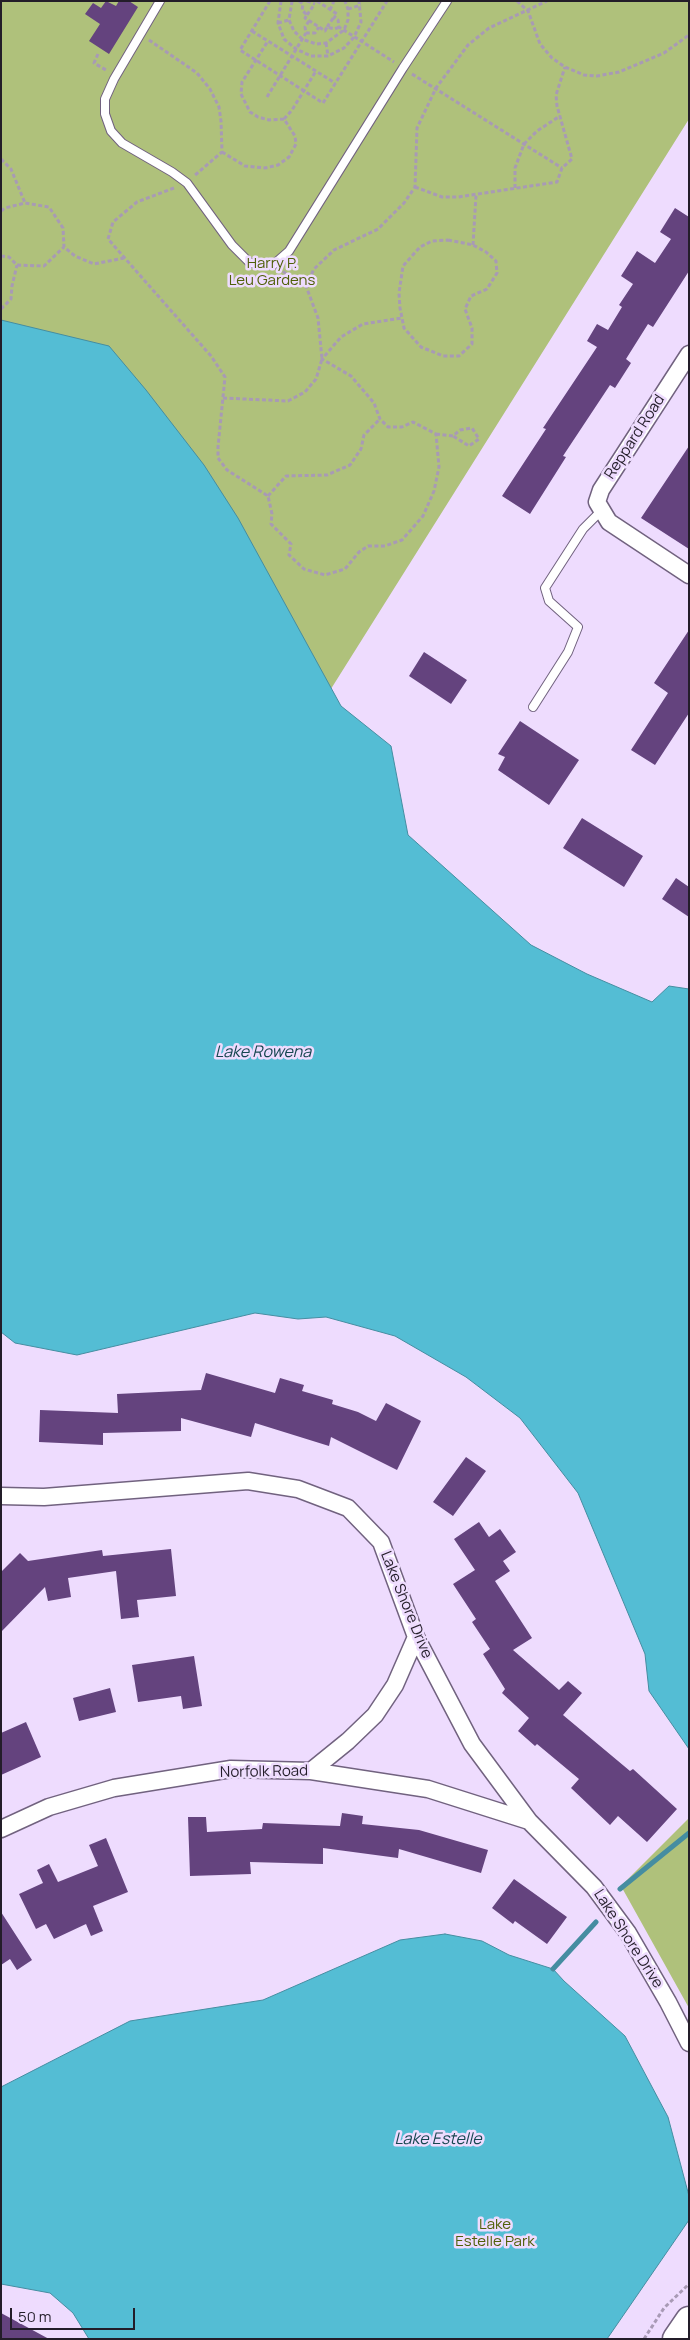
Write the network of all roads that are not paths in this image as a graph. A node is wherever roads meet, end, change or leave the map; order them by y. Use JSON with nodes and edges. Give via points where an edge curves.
{"nodes":[{"id":1,"x":160,"y":1,"type":"edge"},
{"id":2,"x":447,"y":1,"type":"edge"},
{"id":3,"x":689,"y":354,"type":"edge"},
{"id":4,"x":605,"y":516,"type":"junction"},
{"id":5,"x":689,"y":575,"type":"edge"},
{"id":6,"x":534,"y":708,"type":"dead end"},
{"id":7,"x":1,"y":1496,"type":"edge"},
{"id":8,"x":416,"y":1637,"type":"junction"},
{"id":9,"x":311,"y":1771,"type":"junction"},
{"id":10,"x":529,"y":1821,"type":"junction"},
{"id":11,"x":1,"y":1829,"type":"edge"},
{"id":12,"x":689,"y":2043,"type":"edge"},
{"id":13,"x":689,"y":2320,"type":"edge"},
{"id":14,"x":676,"y":2339,"type":"edge"}],
"edges":[{"from":1,"to":2,"type":"lane","via":[[105,99],[105,114],[111,132],[122,143],[187,183],[232,245],[250,262],[273,265],[289,251]]},
{"from":3,"to":4,"type":"street","name":"Reppard Road","via":[[601,490],[597,502]]},
{"from":4,"to":5,"type":"street"},
{"from":4,"to":6,"type":"lane","via":[[582,530],[546,588],[549,600],[578,627],[568,652]]},
{"from":7,"to":8,"type":"street","name":"Lake Shore Drive","via":[[44,1497],[248,1481],[298,1489],[348,1508],[381,1542]]},
{"from":8,"to":9,"type":"street","via":[[395,1685],[375,1715]]},
{"from":8,"to":10,"type":"street","name":"Lake Shore Drive","via":[[472,1744]]},
{"from":9,"to":10,"type":"street","name":"Norfolk Road","via":[[428,1789]]},
{"from":9,"to":11,"type":"street","name":"Norfolk Road","via":[[231,1770],[114,1788],[49,1807]]},
{"from":10,"to":12,"type":"street","name":"Lake Shore Drive","via":[[606,1902],[628,1933]]},
{"from":13,"to":14,"type":"main road"}]}
